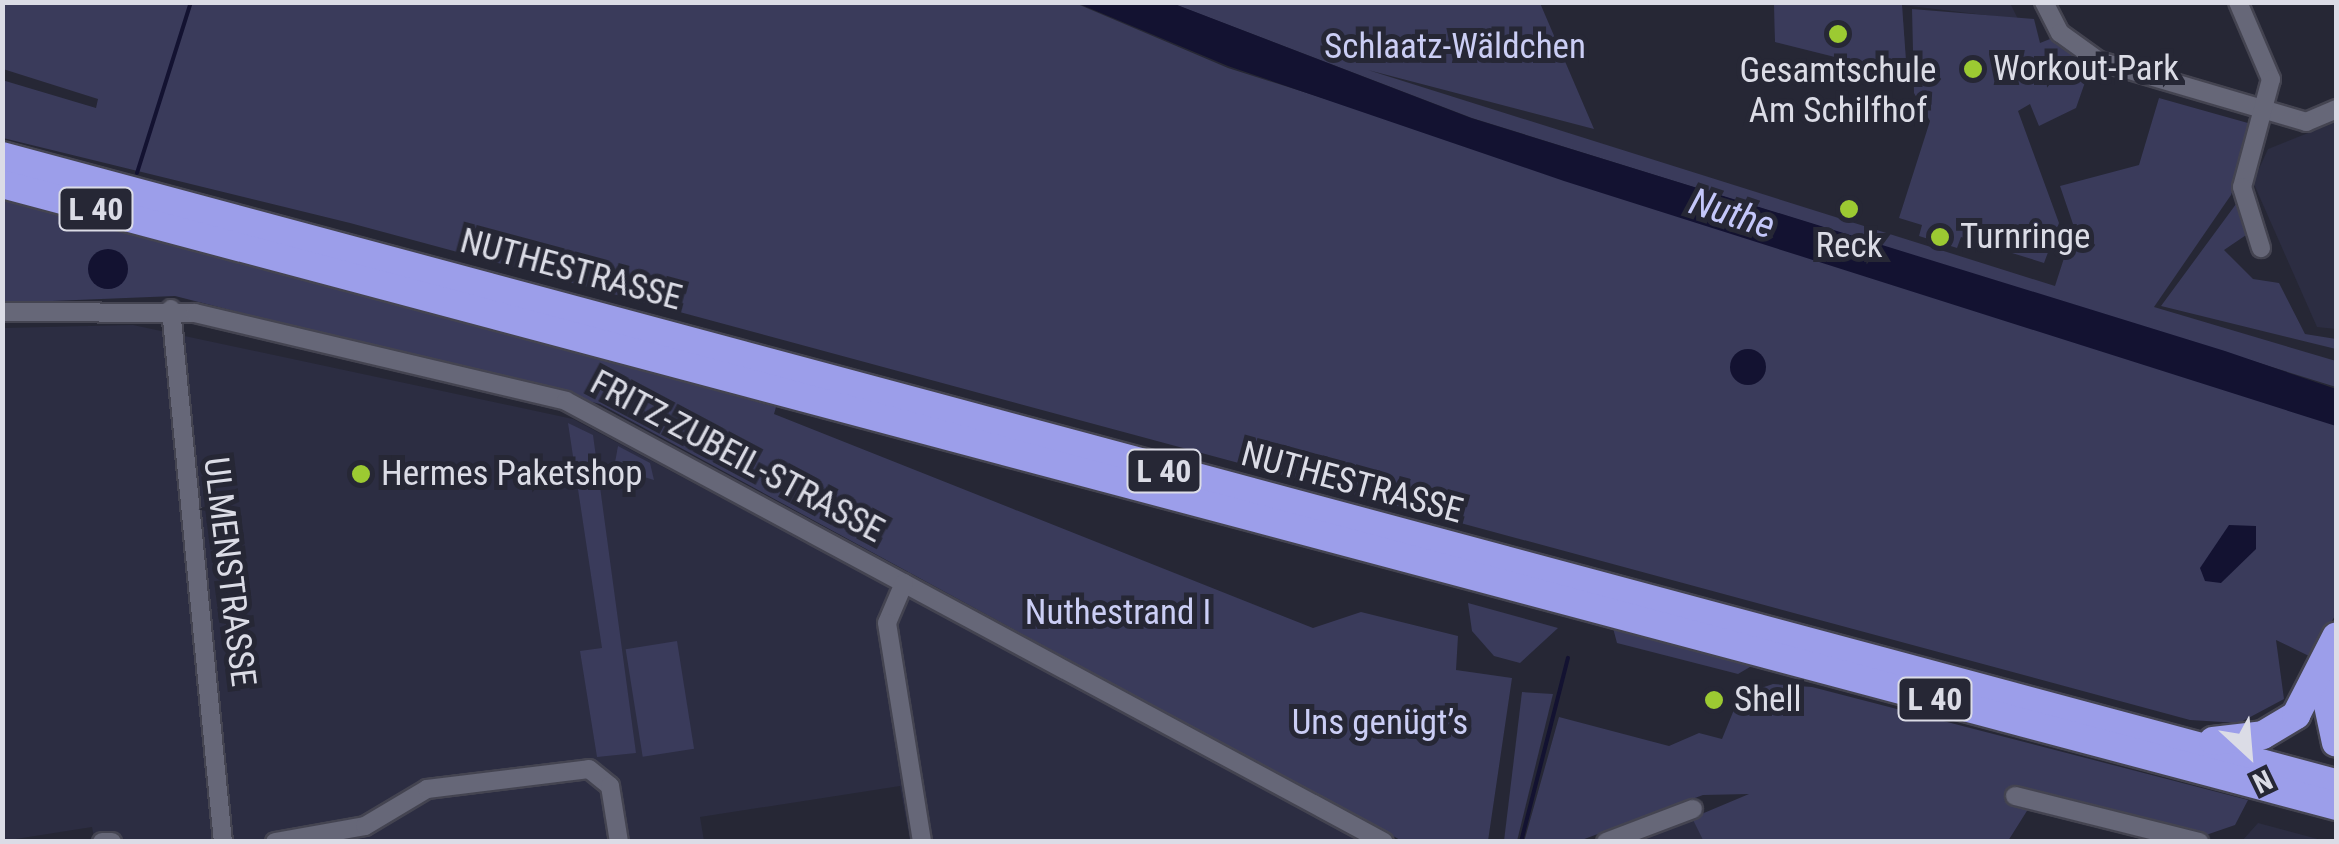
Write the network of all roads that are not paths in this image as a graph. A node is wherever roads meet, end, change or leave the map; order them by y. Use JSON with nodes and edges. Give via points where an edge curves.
{"nodes":[{"id":1,"x":2044,"y":2,"type":"edge"},
{"id":2,"x":2238,"y":2,"type":"edge"},
{"id":3,"x":2336,"y":109,"type":"edge"},
{"id":4,"x":2265,"y":112,"type":"junction"},
{"id":5,"x":2,"y":156,"type":"edge"},
{"id":6,"x":4,"y":184,"type":"edge"},
{"id":7,"x":2261,"y":248,"type":"dead end"},
{"id":8,"x":171,"y":310,"type":"junction"},
{"id":9,"x":2,"y":312,"type":"edge"},
{"id":10,"x":904,"y":583,"type":"junction"},
{"id":11,"x":2336,"y":638,"type":"edge"},
{"id":12,"x":2323,"y":670,"type":"junction"},
{"id":13,"x":2180,"y":742,"type":"junction"},
{"id":14,"x":2336,"y":743,"type":"edge"},
{"id":15,"x":2336,"y":783,"type":"edge"},
{"id":16,"x":2014,"y":796,"type":"dead end"},
{"id":17,"x":2328,"y":805,"type":"edge"},
{"id":18,"x":1693,"y":809,"type":"dead end"},
{"id":19,"x":307,"y":840,"type":"edge"},
{"id":20,"x":102,"y":842,"type":"edge"},
{"id":21,"x":112,"y":842,"type":"edge"},
{"id":22,"x":223,"y":842,"type":"edge"},
{"id":23,"x":275,"y":842,"type":"edge"},
{"id":24,"x":619,"y":842,"type":"edge"},
{"id":25,"x":922,"y":842,"type":"edge"},
{"id":26,"x":1384,"y":842,"type":"edge"},
{"id":27,"x":1606,"y":842,"type":"edge"},
{"id":28,"x":2199,"y":842,"type":"edge"}],
"edges":[{"from":1,"to":4,"type":"street","via":[[2060,33],[2099,61]]},
{"from":2,"to":4,"type":"street","via":[[2271,78]]},
{"from":3,"to":4,"type":"street","via":[[2306,122]]},
{"from":4,"to":7,"type":"street","via":[[2242,187]]},
{"from":5,"to":13,"type":"highway","name":"NUTHESTRASSE","number":"L 40"},
{"from":6,"to":17,"type":"highway","name":"NUTHESTRASSE","number":"L 40"},
{"from":8,"to":9,"type":"street","name":"FRITZ-ZUBEIL-STRASSE"},
{"from":8,"to":10,"type":"street","name":"FRITZ-ZUBEIL-STRASSE","via":[[566,402]]},
{"from":8,"to":22,"type":"street","name":"ULMENSTRASSE"},
{"from":10,"to":25,"type":"street","via":[[887,624]]},
{"from":10,"to":26,"type":"street","name":"FRITZ-ZUBEIL-STRASSE"},
{"from":11,"to":12,"type":"highway"},
{"from":12,"to":13,"type":"highway","via":[[2304,705],[2275,730]]},
{"from":12,"to":14,"type":"highway"},
{"from":13,"to":15,"type":"highway","name":"NUTHESTRASSE","number":"L 40"},
{"from":16,"to":28,"type":"street"},
{"from":18,"to":27,"type":"street"},
{"from":19,"to":23,"type":"street"},
{"from":19,"to":24,"type":"street","via":[[365,826],[410,796],[451,784],[589,769],[610,786]]},
{"from":20,"to":21,"type":"street"}]}
